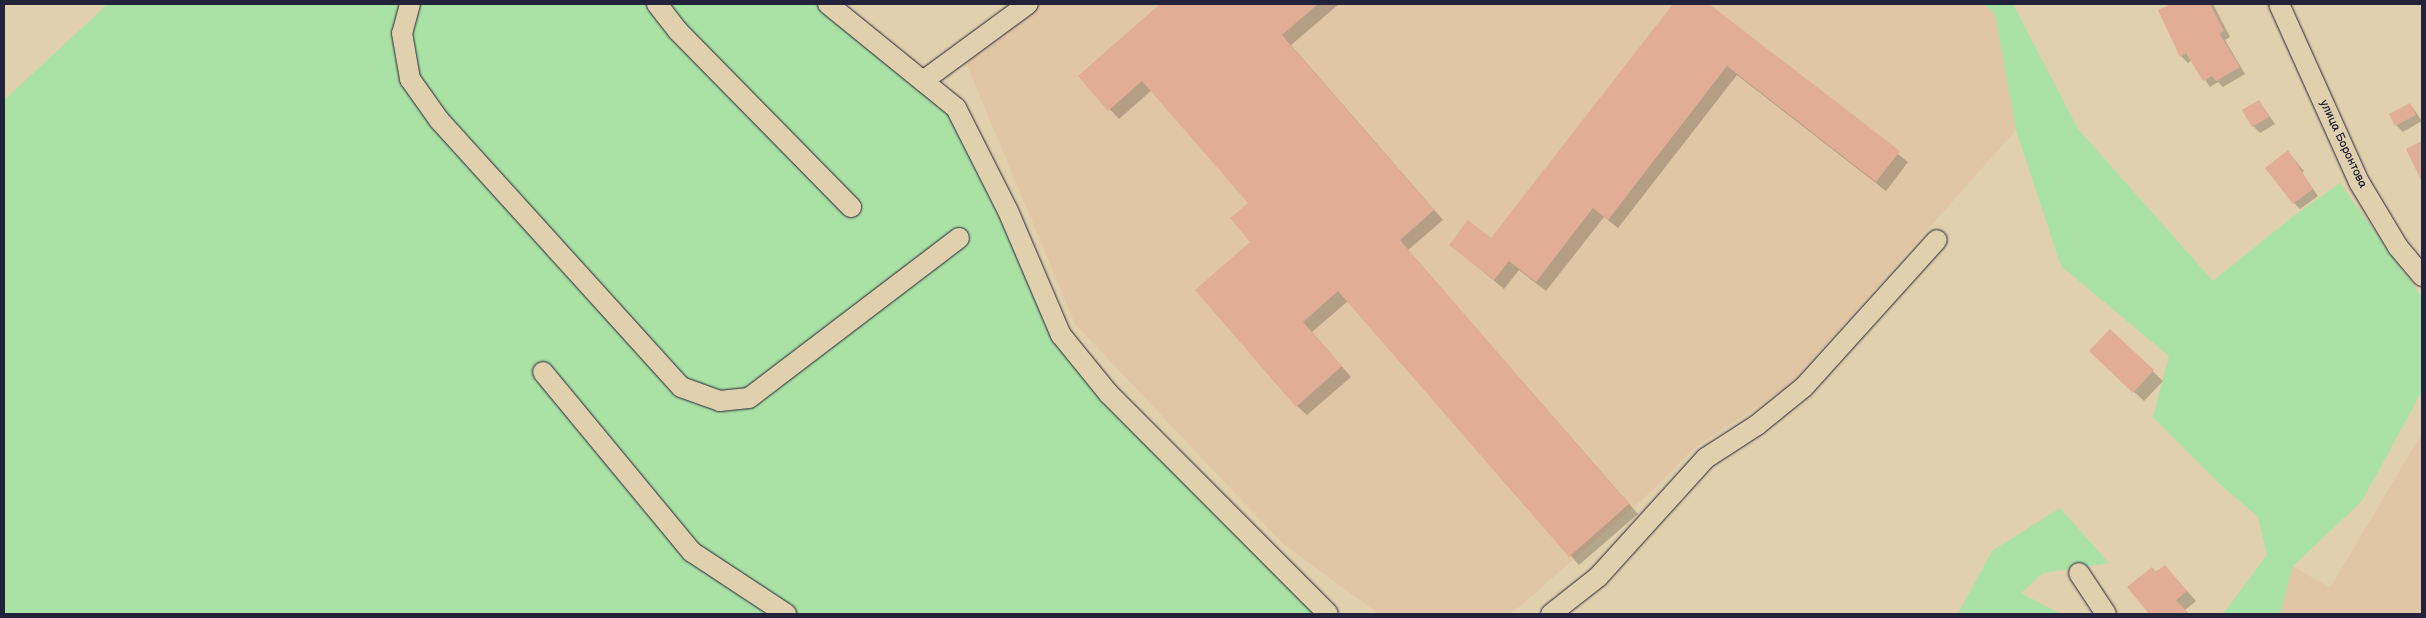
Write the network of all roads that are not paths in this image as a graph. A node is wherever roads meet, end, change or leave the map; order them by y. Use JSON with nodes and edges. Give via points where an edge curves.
{"nodes":[{"id":1,"x":410,"y":4,"type":"edge"},
{"id":2,"x":657,"y":4,"type":"edge"},
{"id":3,"x":828,"y":4,"type":"edge"},
{"id":4,"x":1028,"y":4,"type":"edge"},
{"id":5,"x":2278,"y":4,"type":"edge"},
{"id":6,"x":923,"y":81,"type":"junction"},
{"id":7,"x":851,"y":207,"type":"dead end"},
{"id":8,"x":959,"y":238,"type":"dead end"},
{"id":9,"x":1937,"y":240,"type":"dead end"},
{"id":10,"x":2422,"y":276,"type":"edge"},
{"id":11,"x":543,"y":372,"type":"dead end"},
{"id":12,"x":2079,"y":573,"type":"dead end"},
{"id":13,"x":786,"y":614,"type":"edge"},
{"id":14,"x":1328,"y":614,"type":"edge"},
{"id":15,"x":1551,"y":614,"type":"edge"},
{"id":16,"x":2106,"y":614,"type":"edge"}],
"edges":[{"from":1,"to":8,"type":"street","via":[[402,32],[410,79],[439,120],[681,388],[720,401],[749,398]]},
{"from":2,"to":7,"type":"street","via":[[678,31]]},
{"from":3,"to":6,"type":"street"},
{"from":4,"to":6,"type":"street"},
{"from":5,"to":10,"type":"street","name":"улица Боронтова","via":[[2359,182],[2398,247]]},
{"from":6,"to":14,"type":"street","via":[[956,108],[1008,211],[1061,335],[1109,394]]},
{"from":9,"to":15,"type":"street","via":[[1804,387],[1757,425],[1706,458],[1598,577]]},
{"from":11,"to":13,"type":"street","via":[[692,552]]},
{"from":12,"to":16,"type":"street"}]}
